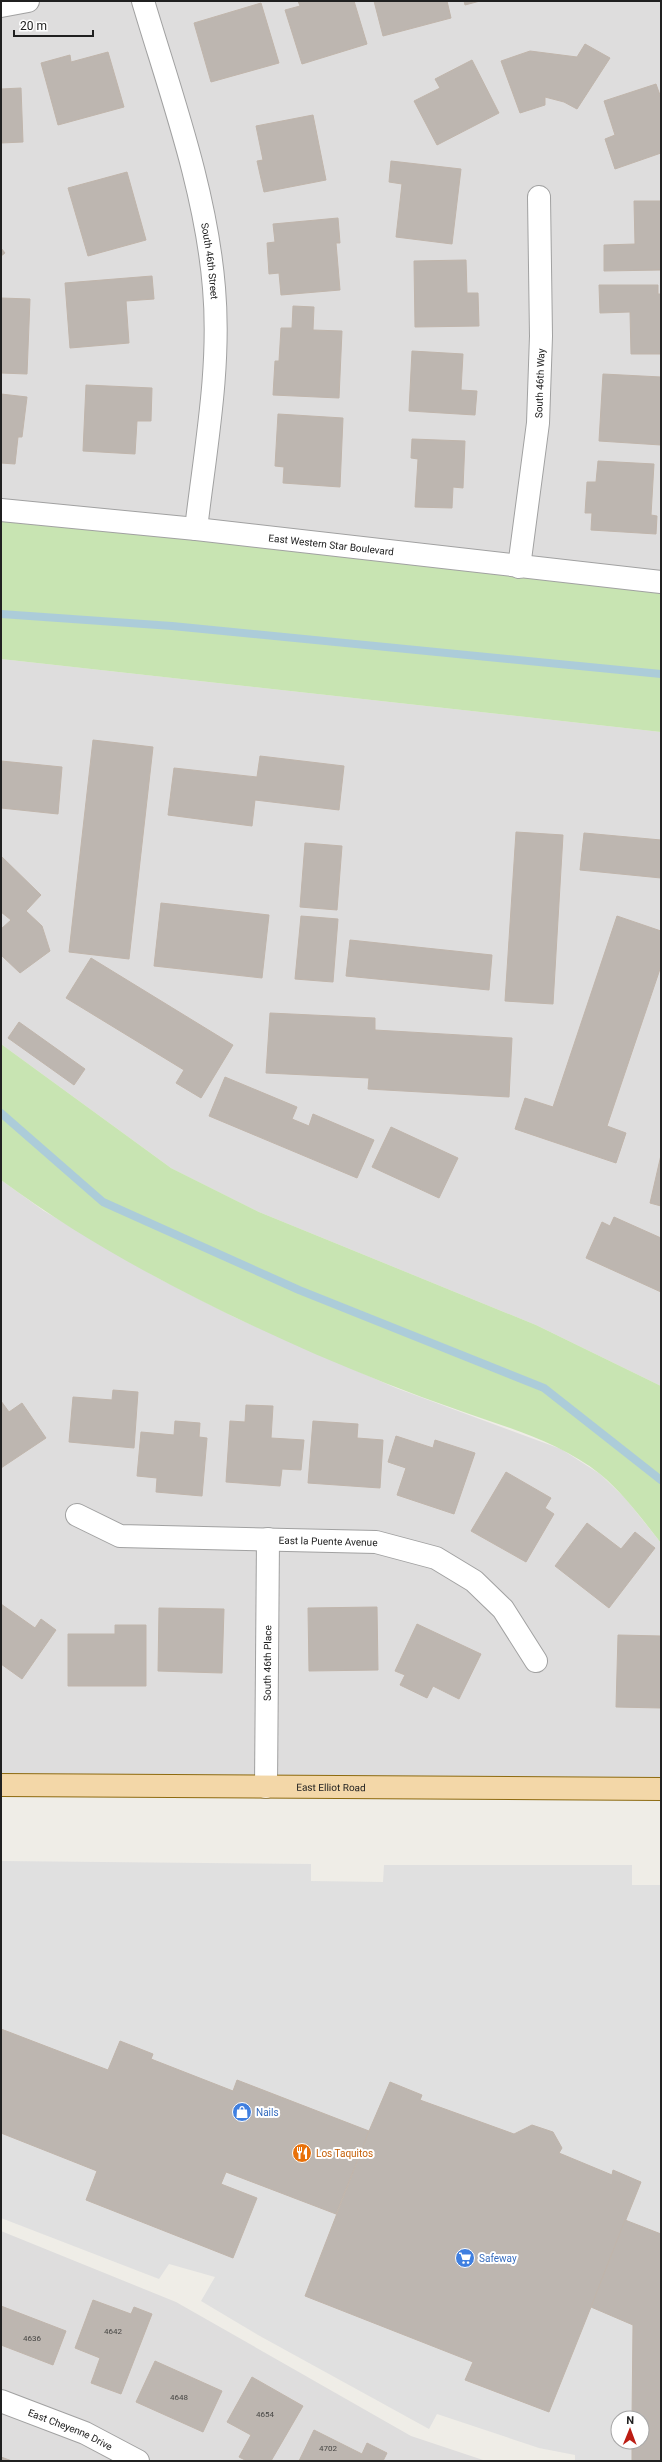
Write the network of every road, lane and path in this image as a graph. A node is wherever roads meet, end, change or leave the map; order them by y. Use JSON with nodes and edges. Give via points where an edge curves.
{"nodes":[{"id":1,"x":28,"y":1,"type":"edge"},
{"id":2,"x":143,"y":1,"type":"edge"},
{"id":3,"x":1,"y":6,"type":"edge"},
{"id":4,"x":539,"y":197,"type":"dead end"},
{"id":5,"x":1,"y":510,"type":"edge"},
{"id":6,"x":196,"y":530,"type":"junction"},
{"id":7,"x":519,"y":567,"type":"junction"},
{"id":8,"x":661,"y":582,"type":"edge"},
{"id":9,"x":77,"y":1515,"type":"dead end"},
{"id":10,"x":268,"y":1539,"type":"junction"},
{"id":11,"x":536,"y":1661,"type":"dead end"},
{"id":12,"x":1,"y":1785,"type":"edge"},
{"id":13,"x":266,"y":1787,"type":"junction"},
{"id":14,"x":661,"y":1789,"type":"edge"},
{"id":15,"x":1,"y":2401,"type":"edge"},
{"id":16,"x":138,"y":2461,"type":"edge"}],
"edges":[{"from":1,"to":3,"type":"street"},
{"from":2,"to":6,"type":"street","name":"South 46th Street","via":[[208,231],[214,290],[214,362]]},
{"from":4,"to":7,"type":"street","name":"South 46th Way","via":[[541,336],[538,422]]},
{"from":5,"to":6,"type":"street","name":"East Western Star Boulevard"},
{"from":6,"to":7,"type":"street","name":"East Western Star Boulevard"},
{"from":7,"to":8,"type":"street","name":"East Western Star Boulevard"},
{"from":9,"to":10,"type":"street","name":"East la Puente Avenue","via":[[120,1536]]},
{"from":10,"to":11,"type":"street","name":"East la Puente Avenue","via":[[376,1542],[436,1558],[474,1581],[503,1609]]},
{"from":10,"to":13,"type":"street","name":"South 46th Place"},
{"from":12,"to":13,"type":"main road","name":"East Elliot Road"},
{"from":13,"to":14,"type":"main road","name":"East Elliot Road"},
{"from":15,"to":16,"type":"street","name":"East Cheyenne Drive","via":[[85,2432]]}]}
